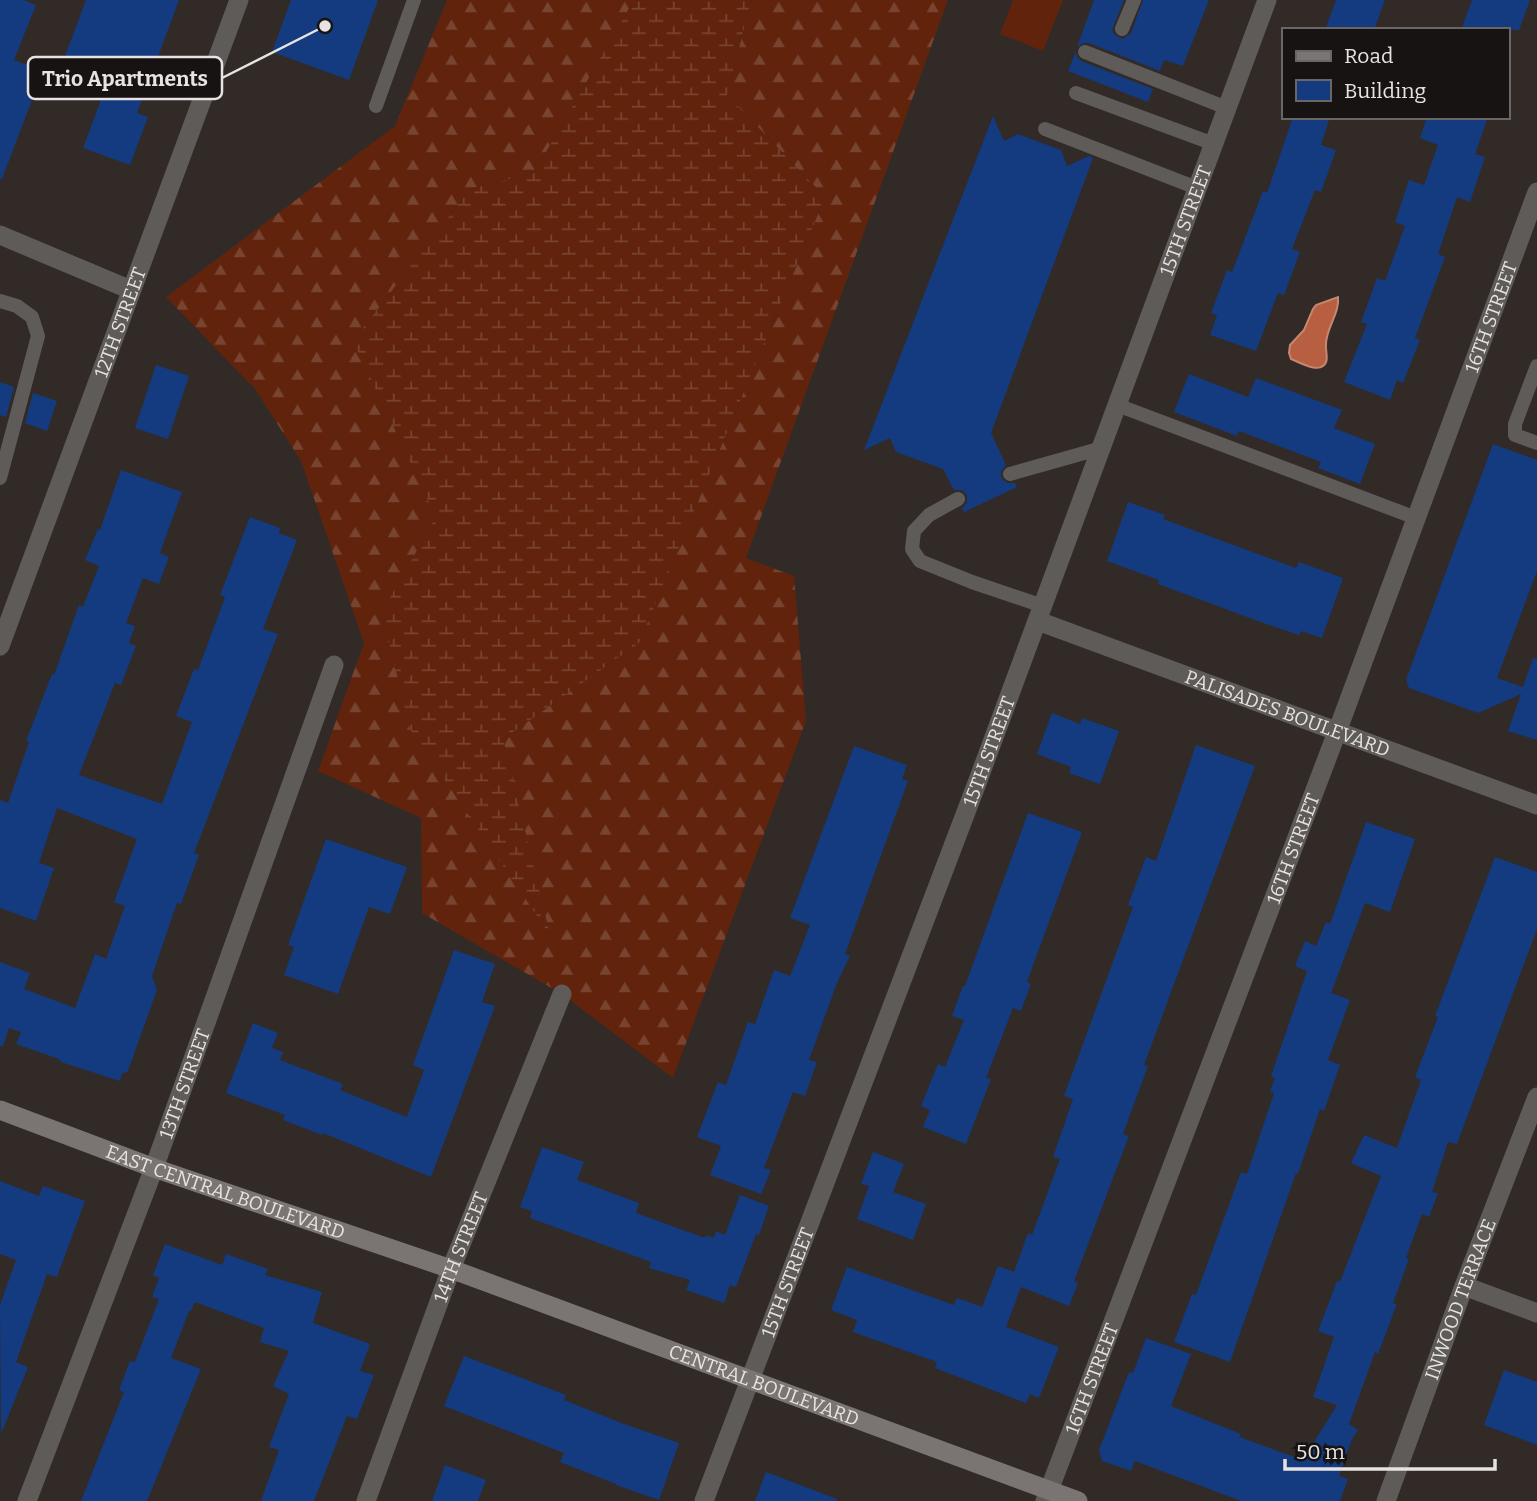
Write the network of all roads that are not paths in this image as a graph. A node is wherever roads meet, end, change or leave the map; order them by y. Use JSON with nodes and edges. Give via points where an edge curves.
{"nodes":[{"id":1,"x":239,"y":0,"type":"edge"},
{"id":2,"x":414,"y":0,"type":"edge"},
{"id":3,"x":1134,"y":0,"type":"edge"},
{"id":4,"x":1267,"y":0,"type":"edge"},
{"id":5,"x":1122,"y":29,"type":"dead end"},
{"id":6,"x":1086,"y":52,"type":"dead end"},
{"id":7,"x":1076,"y":93,"type":"dead end"},
{"id":8,"x":376,"y":106,"type":"dead end"},
{"id":9,"x":1227,"y":108,"type":"junction"},
{"id":10,"x":1045,"y":129,"type":"dead end"},
{"id":11,"x":1214,"y":144,"type":"junction"},
{"id":12,"x":1197,"y":188,"type":"junction"},
{"id":13,"x":1537,"y":192,"type":"edge"},
{"id":14,"x":0,"y":235,"type":"edge"},
{"id":15,"x":131,"y":290,"type":"junction"},
{"id":16,"x":0,"y":301,"type":"edge"},
{"id":17,"x":1537,"y":366,"type":"edge"},
{"id":18,"x":1117,"y":405,"type":"junction"},
{"id":19,"x":1537,"y":443,"type":"edge"},
{"id":20,"x":1102,"y":448,"type":"junction"},
{"id":21,"x":1010,"y":474,"type":"dead end"},
{"id":22,"x":0,"y":478,"type":"edge"},
{"id":23,"x":958,"y":499,"type":"dead end"},
{"id":24,"x":1416,"y":517,"type":"junction"},
{"id":25,"x":1041,"y":614,"type":"junction"},
{"id":26,"x":0,"y":646,"type":"edge"},
{"id":27,"x":334,"y":665,"type":"dead end"},
{"id":28,"x":1337,"y":732,"type":"junction"},
{"id":29,"x":1537,"y":805,"type":"edge"},
{"id":30,"x":562,"y":994,"type":"dead end"},
{"id":31,"x":1537,"y":1097,"type":"edge"},
{"id":32,"x":0,"y":1110,"type":"edge"},
{"id":33,"x":153,"y":1168,"type":"junction"},
{"id":34,"x":451,"y":1269,"type":"junction"},
{"id":35,"x":1464,"y":1286,"type":"junction"},
{"id":36,"x":1537,"y":1313,"type":"edge"},
{"id":37,"x":750,"y":1378,"type":"junction"},
{"id":38,"x":1047,"y":1495,"type":"edge"},
{"id":39,"x":27,"y":1501,"type":"edge"},
{"id":40,"x":366,"y":1501,"type":"edge"},
{"id":41,"x":704,"y":1501,"type":"edge"},
{"id":42,"x":1078,"y":1501,"type":"edge"},
{"id":43,"x":1386,"y":1501,"type":"edge"}],
"edges":[{"from":1,"to":15,"type":"street","name":"12TH STREET"},
{"from":2,"to":8,"type":"lane"},
{"from":3,"to":5,"type":"lane"},
{"from":4,"to":9,"type":"street","name":"15TH STREET"},
{"from":6,"to":9,"type":"lane"},
{"from":7,"to":11,"type":"lane"},
{"from":9,"to":11,"type":"street","name":"15TH STREET"},
{"from":10,"to":12,"type":"lane"},
{"from":11,"to":12,"type":"street","name":"15TH STREET"},
{"from":12,"to":18,"type":"street","name":"15TH STREET"},
{"from":13,"to":24,"type":"street","name":"16TH STREET"},
{"from":14,"to":15,"type":"street"},
{"from":15,"to":26,"type":"street","name":"12TH STREET"},
{"from":16,"to":22,"type":"lane","via":[[32,317],[38,336]]},
{"from":17,"to":19,"type":"lane","via":[[1515,424],[1515,435]]},
{"from":18,"to":20,"type":"street","name":"15TH STREET"},
{"from":18,"to":24,"type":"lane"},
{"from":20,"to":21,"type":"lane"},
{"from":20,"to":25,"type":"street","name":"15TH STREET"},
{"from":23,"to":25,"type":"lane","via":[[929,515],[915,531],[912,549],[920,561]]},
{"from":24,"to":28,"type":"street","name":"16TH STREET"},
{"from":25,"to":28,"type":"street","name":"PALISADES BOULEVARD"},
{"from":25,"to":37,"type":"street","name":"15TH STREET"},
{"from":27,"to":33,"type":"street","name":"13TH STREET"},
{"from":28,"to":29,"type":"street","name":"PALISADES BOULEVARD"},
{"from":28,"to":38,"type":"street","name":"16TH STREET"},
{"from":30,"to":34,"type":"street","name":"14TH STREET"},
{"from":31,"to":35,"type":"street","name":"INWOOD TERRACE"},
{"from":32,"to":33,"type":"main road","name":"EAST CENTRAL BOULEVARD"},
{"from":33,"to":34,"type":"main road","name":"EAST CENTRAL BOULEVARD"},
{"from":33,"to":39,"type":"street","name":"13TH STREET"},
{"from":34,"to":37,"type":"main road","name":"CENTRAL BOULEVARD"},
{"from":34,"to":40,"type":"street","name":"14TH STREET"},
{"from":35,"to":36,"type":"street"},
{"from":35,"to":43,"type":"street","name":"INWOOD TERRACE"},
{"from":37,"to":38,"type":"main road","name":"CENTRAL BOULEVARD"},
{"from":37,"to":41,"type":"street","name":"15TH STREET"},
{"from":38,"to":42,"type":"main road","name":"CENTRAL BOULEVARD"}]}
